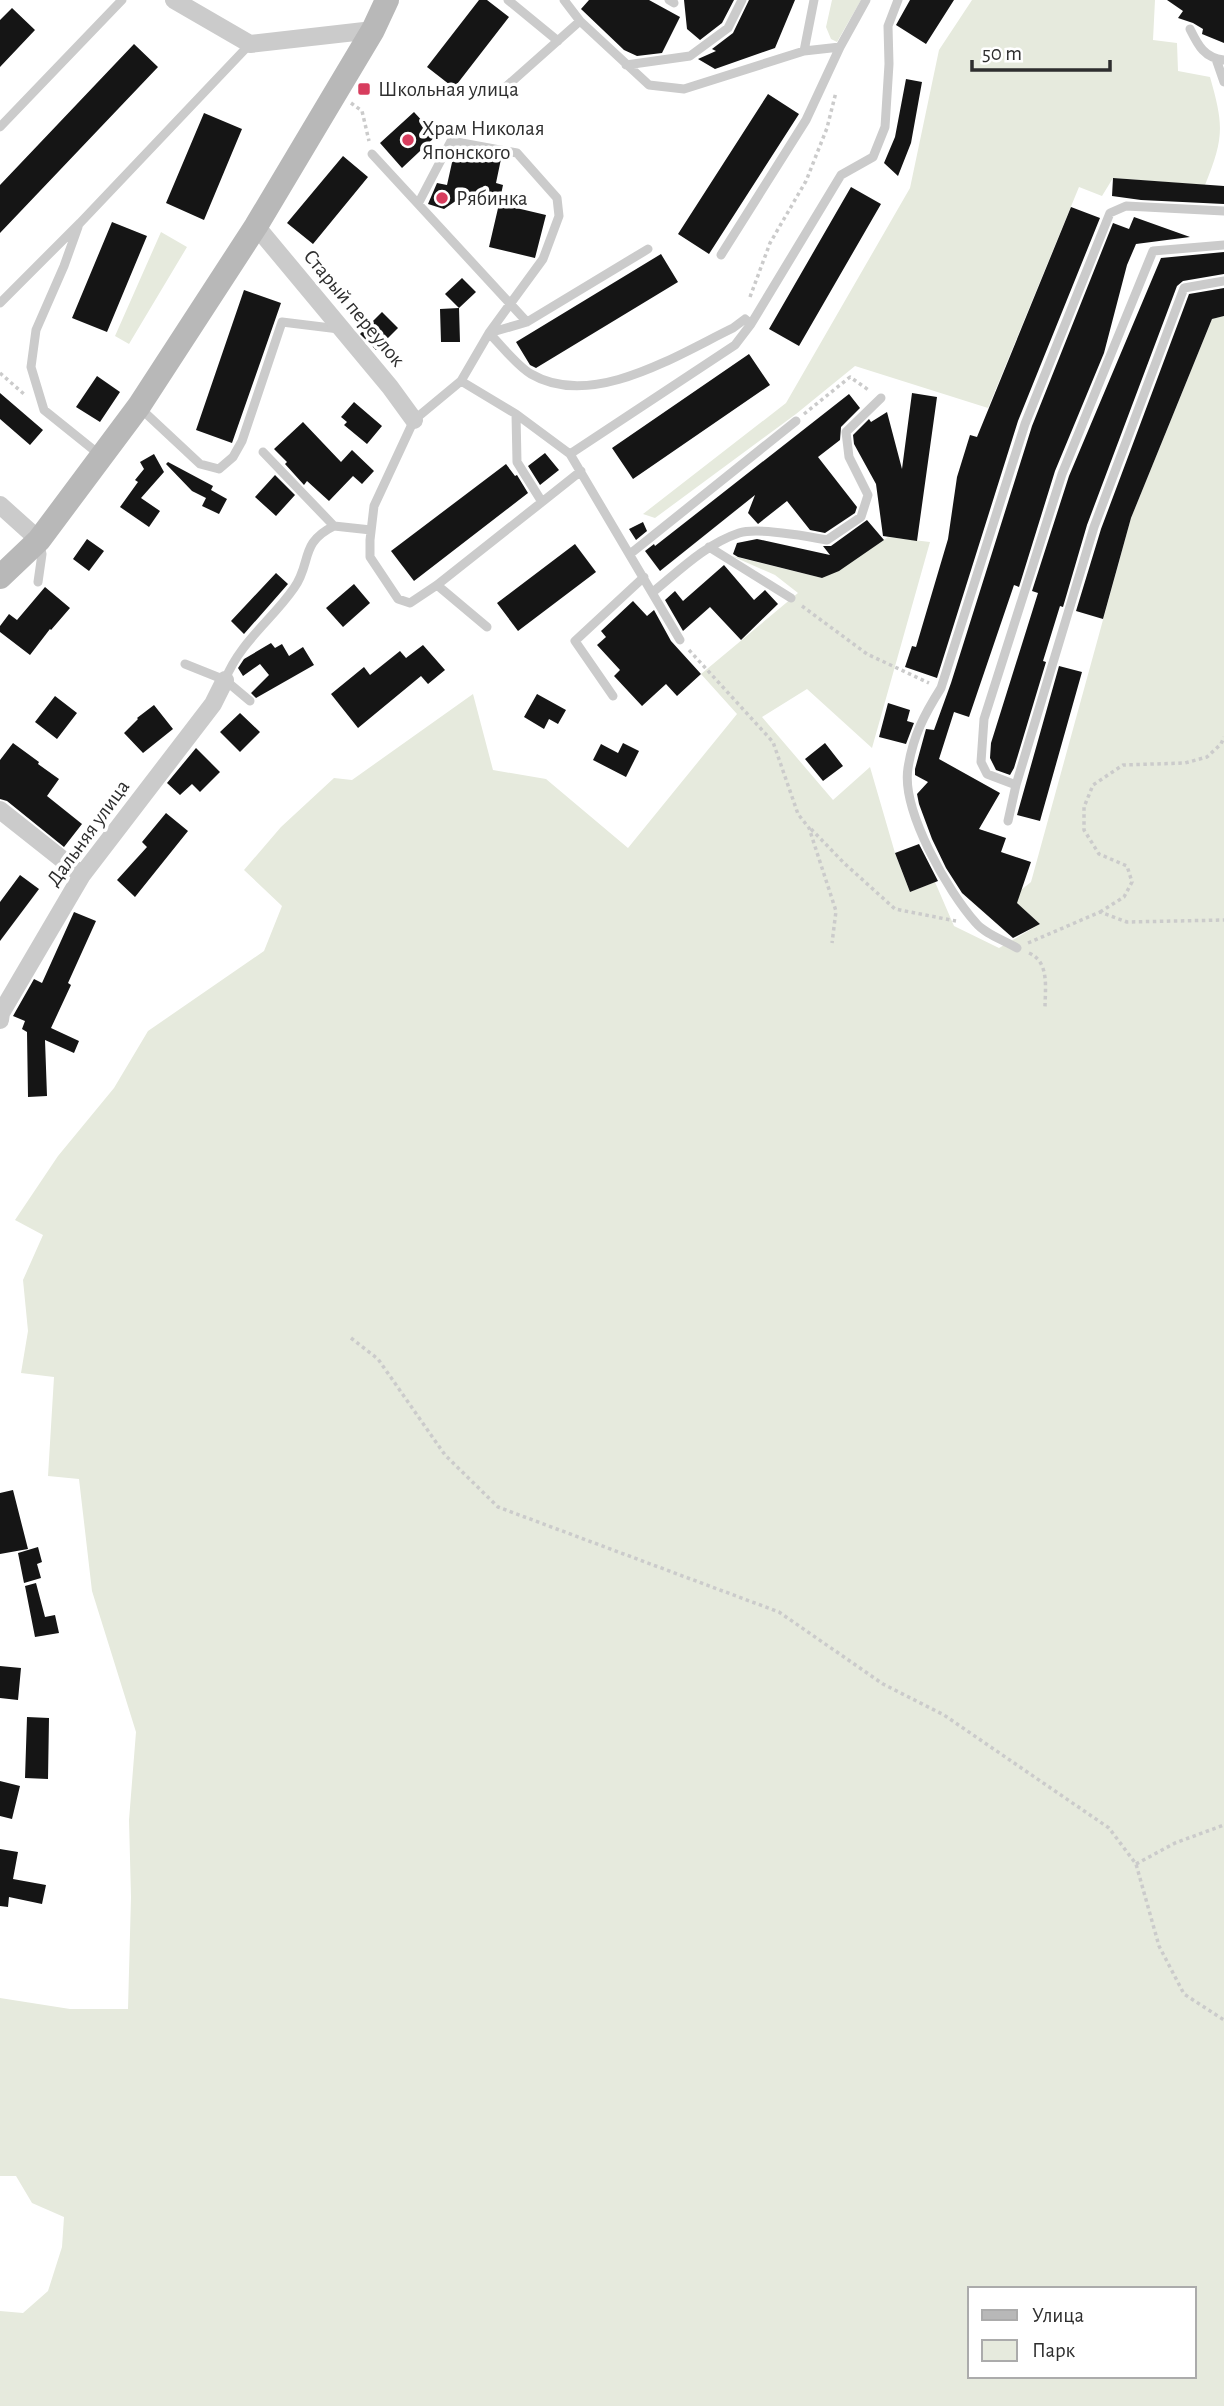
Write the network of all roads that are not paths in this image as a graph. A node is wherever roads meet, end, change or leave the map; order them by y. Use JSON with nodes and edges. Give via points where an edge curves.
{"nodes":[{"id":1,"x":122,"y":0,"type":"edge"},
{"id":2,"x":174,"y":0,"type":"edge"},
{"id":3,"x":387,"y":0,"type":"edge"},
{"id":4,"x":508,"y":0,"type":"edge"},
{"id":5,"x":564,"y":0,"type":"edge"},
{"id":6,"x":742,"y":0,"type":"edge"},
{"id":7,"x":814,"y":0,"type":"edge"},
{"id":8,"x":866,"y":0,"type":"edge"},
{"id":9,"x":898,"y":0,"type":"edge"},
{"id":10,"x":580,"y":22,"type":"junction"},
{"id":11,"x":1190,"y":29,"type":"dead end"},
{"id":12,"x":373,"y":30,"type":"junction"},
{"id":13,"x":558,"y":41,"type":"junction"},
{"id":14,"x":250,"y":44,"type":"junction"},
{"id":15,"x":840,"y":47,"type":"junction"},
{"id":16,"x":804,"y":51,"type":"junction"},
{"id":17,"x":1220,"y":60,"type":"edge"},
{"id":18,"x":626,"y":65,"type":"junction"},
{"id":19,"x":1224,"y":82,"type":"edge"},
{"id":20,"x":473,"y":89,"type":"dead end"},
{"id":21,"x":0,"y":127,"type":"edge"},
{"id":22,"x":372,"y":154,"type":"road end"},
{"id":23,"x":418,"y":204,"type":"junction"},
{"id":24,"x":1224,"y":211,"type":"edge"},
{"id":25,"x":80,"y":223,"type":"junction"},
{"id":26,"x":256,"y":226,"type":"junction"},
{"id":27,"x":1224,"y":245,"type":"edge"},
{"id":28,"x":648,"y":249,"type":"dead end"},
{"id":29,"x":721,"y":255,"type":"dead end"},
{"id":30,"x":1224,"y":281,"type":"edge"},
{"id":31,"x":0,"y":303,"type":"edge"},
{"id":32,"x":511,"y":304,"type":"junction"},
{"id":33,"x":527,"y":321,"type":"junction"},
{"id":34,"x":748,"y":322,"type":"junction"},
{"id":35,"x":341,"y":329,"type":"junction"},
{"id":36,"x":489,"y":333,"type":"junction"},
{"id":37,"x":461,"y":381,"type":"junction"},
{"id":38,"x":881,"y":398,"type":"road end"},
{"id":39,"x":139,"y":406,"type":"junction"},
{"id":40,"x":516,"y":414,"type":"junction"},
{"id":41,"x":414,"y":421,"type":"junction"},
{"id":42,"x":796,"y":421,"type":"road end"},
{"id":43,"x":263,"y":452,"type":"dead end"},
{"id":44,"x":570,"y":454,"type":"junction"},
{"id":45,"x":101,"y":457,"type":"junction"},
{"id":46,"x":581,"y":471,"type":"junction"},
{"id":47,"x":542,"y":502,"type":"junction"},
{"id":48,"x":0,"y":505,"type":"edge"},
{"id":49,"x":334,"y":526,"type":"junction"},
{"id":50,"x":371,"y":530,"type":"junction"},
{"id":51,"x":38,"y":540,"type":"junction"},
{"id":52,"x":709,"y":547,"type":"junction"},
{"id":53,"x":630,"y":554,"type":"junction"},
{"id":54,"x":644,"y":577,"type":"junction"},
{"id":55,"x":0,"y":578,"type":"edge"},
{"id":56,"x":38,"y":582,"type":"dead end"},
{"id":57,"x":437,"y":585,"type":"junction"},
{"id":58,"x":653,"y":592,"type":"junction"},
{"id":59,"x":791,"y":598,"type":"road end"},
{"id":60,"x":487,"y":626,"type":"dead end"},
{"id":61,"x":680,"y":640,"type":"road end"},
{"id":62,"x":185,"y":664,"type":"dead end"},
{"id":63,"x":225,"y":680,"type":"junction"},
{"id":64,"x":613,"y":696,"type":"dead end"},
{"id":65,"x":250,"y":701,"type":"dead end"},
{"id":66,"x":1016,"y":785,"type":"junction"},
{"id":67,"x":0,"y":810,"type":"edge"},
{"id":68,"x":1008,"y":821,"type":"dead end"},
{"id":69,"x":82,"y":875,"type":"junction"},
{"id":70,"x":1017,"y":948,"type":"road end"},
{"id":71,"x":0,"y":1015,"type":"edge"}],
"edges":[{"from":1,"to":21,"type":"lane"},
{"from":2,"to":14,"type":"street"},
{"from":3,"to":12,"type":"street"},
{"from":4,"to":13,"type":"lane"},
{"from":5,"to":10,"type":"lane"},
{"from":6,"to":18,"type":"lane","via":[[728,28],[690,56]]},
{"from":7,"to":16,"type":"lane"},
{"from":8,"to":15,"type":"lane"},
{"from":9,"to":34,"type":"lane","via":[[888,26],[885,127],[873,157],[841,174]]},
{"from":10,"to":13,"type":"lane"},
{"from":10,"to":18,"type":"lane"},
{"from":11,"to":17,"type":"lane","via":[[1200,50]]},
{"from":12,"to":14,"type":"street"},
{"from":12,"to":26,"type":"street"},
{"from":13,"to":20,"type":"lane","via":[[500,92]]},
{"from":14,"to":25,"type":"lane"},
{"from":15,"to":16,"type":"lane"},
{"from":15,"to":29,"type":"lane","via":[[806,120]]},
{"from":16,"to":18,"type":"lane","via":[[684,89],[649,85]]},
{"from":17,"to":19,"type":"lane"},
{"from":22,"to":23,"type":"lane"},
{"from":23,"to":32,"type":"lane"},
{"from":23,"to":32,"type":"lane","via":[[451,141],[517,153],[557,198],[559,216],[543,259]]},
{"from":24,"to":70,"type":"lane","via":[[1126,206],[1110,213],[1025,424],[940,688],[921,721],[907,770],[913,812],[947,886],[977,925]]},
{"from":25,"to":31,"type":"lane"},
{"from":25,"to":45,"type":"lane","via":[[36,330],[31,367],[44,410]]},
{"from":26,"to":35,"type":"street","name":"Старый переулок"},
{"from":26,"to":39,"type":"street"},
{"from":27,"to":66,"type":"lane","via":[[1153,250],[1062,474],[984,719],[981,762],[987,774]]},
{"from":28,"to":33,"type":"lane"},
{"from":30,"to":66,"type":"lane","via":[[1184,288],[1094,527]]},
{"from":32,"to":33,"type":"lane"},
{"from":32,"to":36,"type":"lane"},
{"from":33,"to":36,"type":"lane"},
{"from":34,"to":36,"type":"lane","via":[[648,369],[598,386],[559,385],[530,374]]},
{"from":34,"to":44,"type":"lane","via":[[735,345]]},
{"from":35,"to":39,"type":"lane","via":[[282,321],[242,441],[219,470],[200,464]]},
{"from":35,"to":41,"type":"street","name":"Старый переулок"},
{"from":36,"to":37,"type":"lane"},
{"from":37,"to":40,"type":"lane"},
{"from":37,"to":41,"type":"lane"},
{"from":38,"to":52,"type":"lane","via":[[846,432],[849,457],[868,495],[861,517],[827,540],[742,532]]},
{"from":39,"to":45,"type":"street"},
{"from":40,"to":44,"type":"lane"},
{"from":40,"to":47,"type":"lane","via":[[517,462]]},
{"from":41,"to":50,"type":"lane","via":[[374,506]]},
{"from":42,"to":53,"type":"lane"},
{"from":43,"to":49,"type":"lane"},
{"from":44,"to":46,"type":"lane"},
{"from":45,"to":51,"type":"street"},
{"from":46,"to":47,"type":"lane"},
{"from":46,"to":53,"type":"lane"},
{"from":47,"to":57,"type":"lane"},
{"from":48,"to":51,"type":"street"},
{"from":49,"to":50,"type":"lane"},
{"from":49,"to":63,"type":"lane","via":[[320,533],[309,547],[296,586],[247,642]]},
{"from":50,"to":57,"type":"lane","via":[[370,557],[398,599],[410,603]]},
{"from":51,"to":55,"type":"street"},
{"from":51,"to":56,"type":"lane","via":[[42,554]]},
{"from":52,"to":58,"type":"lane"},
{"from":52,"to":59,"type":"lane"},
{"from":53,"to":54,"type":"lane"},
{"from":54,"to":58,"type":"lane"},
{"from":54,"to":64,"type":"lane","via":[[575,641]]},
{"from":57,"to":60,"type":"lane"},
{"from":58,"to":61,"type":"lane"},
{"from":62,"to":63,"type":"lane"},
{"from":63,"to":65,"type":"lane"},
{"from":63,"to":69,"type":"street","name":"Дальняя улица","via":[[213,704]]},
{"from":66,"to":68,"type":"lane"},
{"from":67,"to":69,"type":"street"},
{"from":69,"to":71,"type":"street","name":"Дальняя улица"}]}
